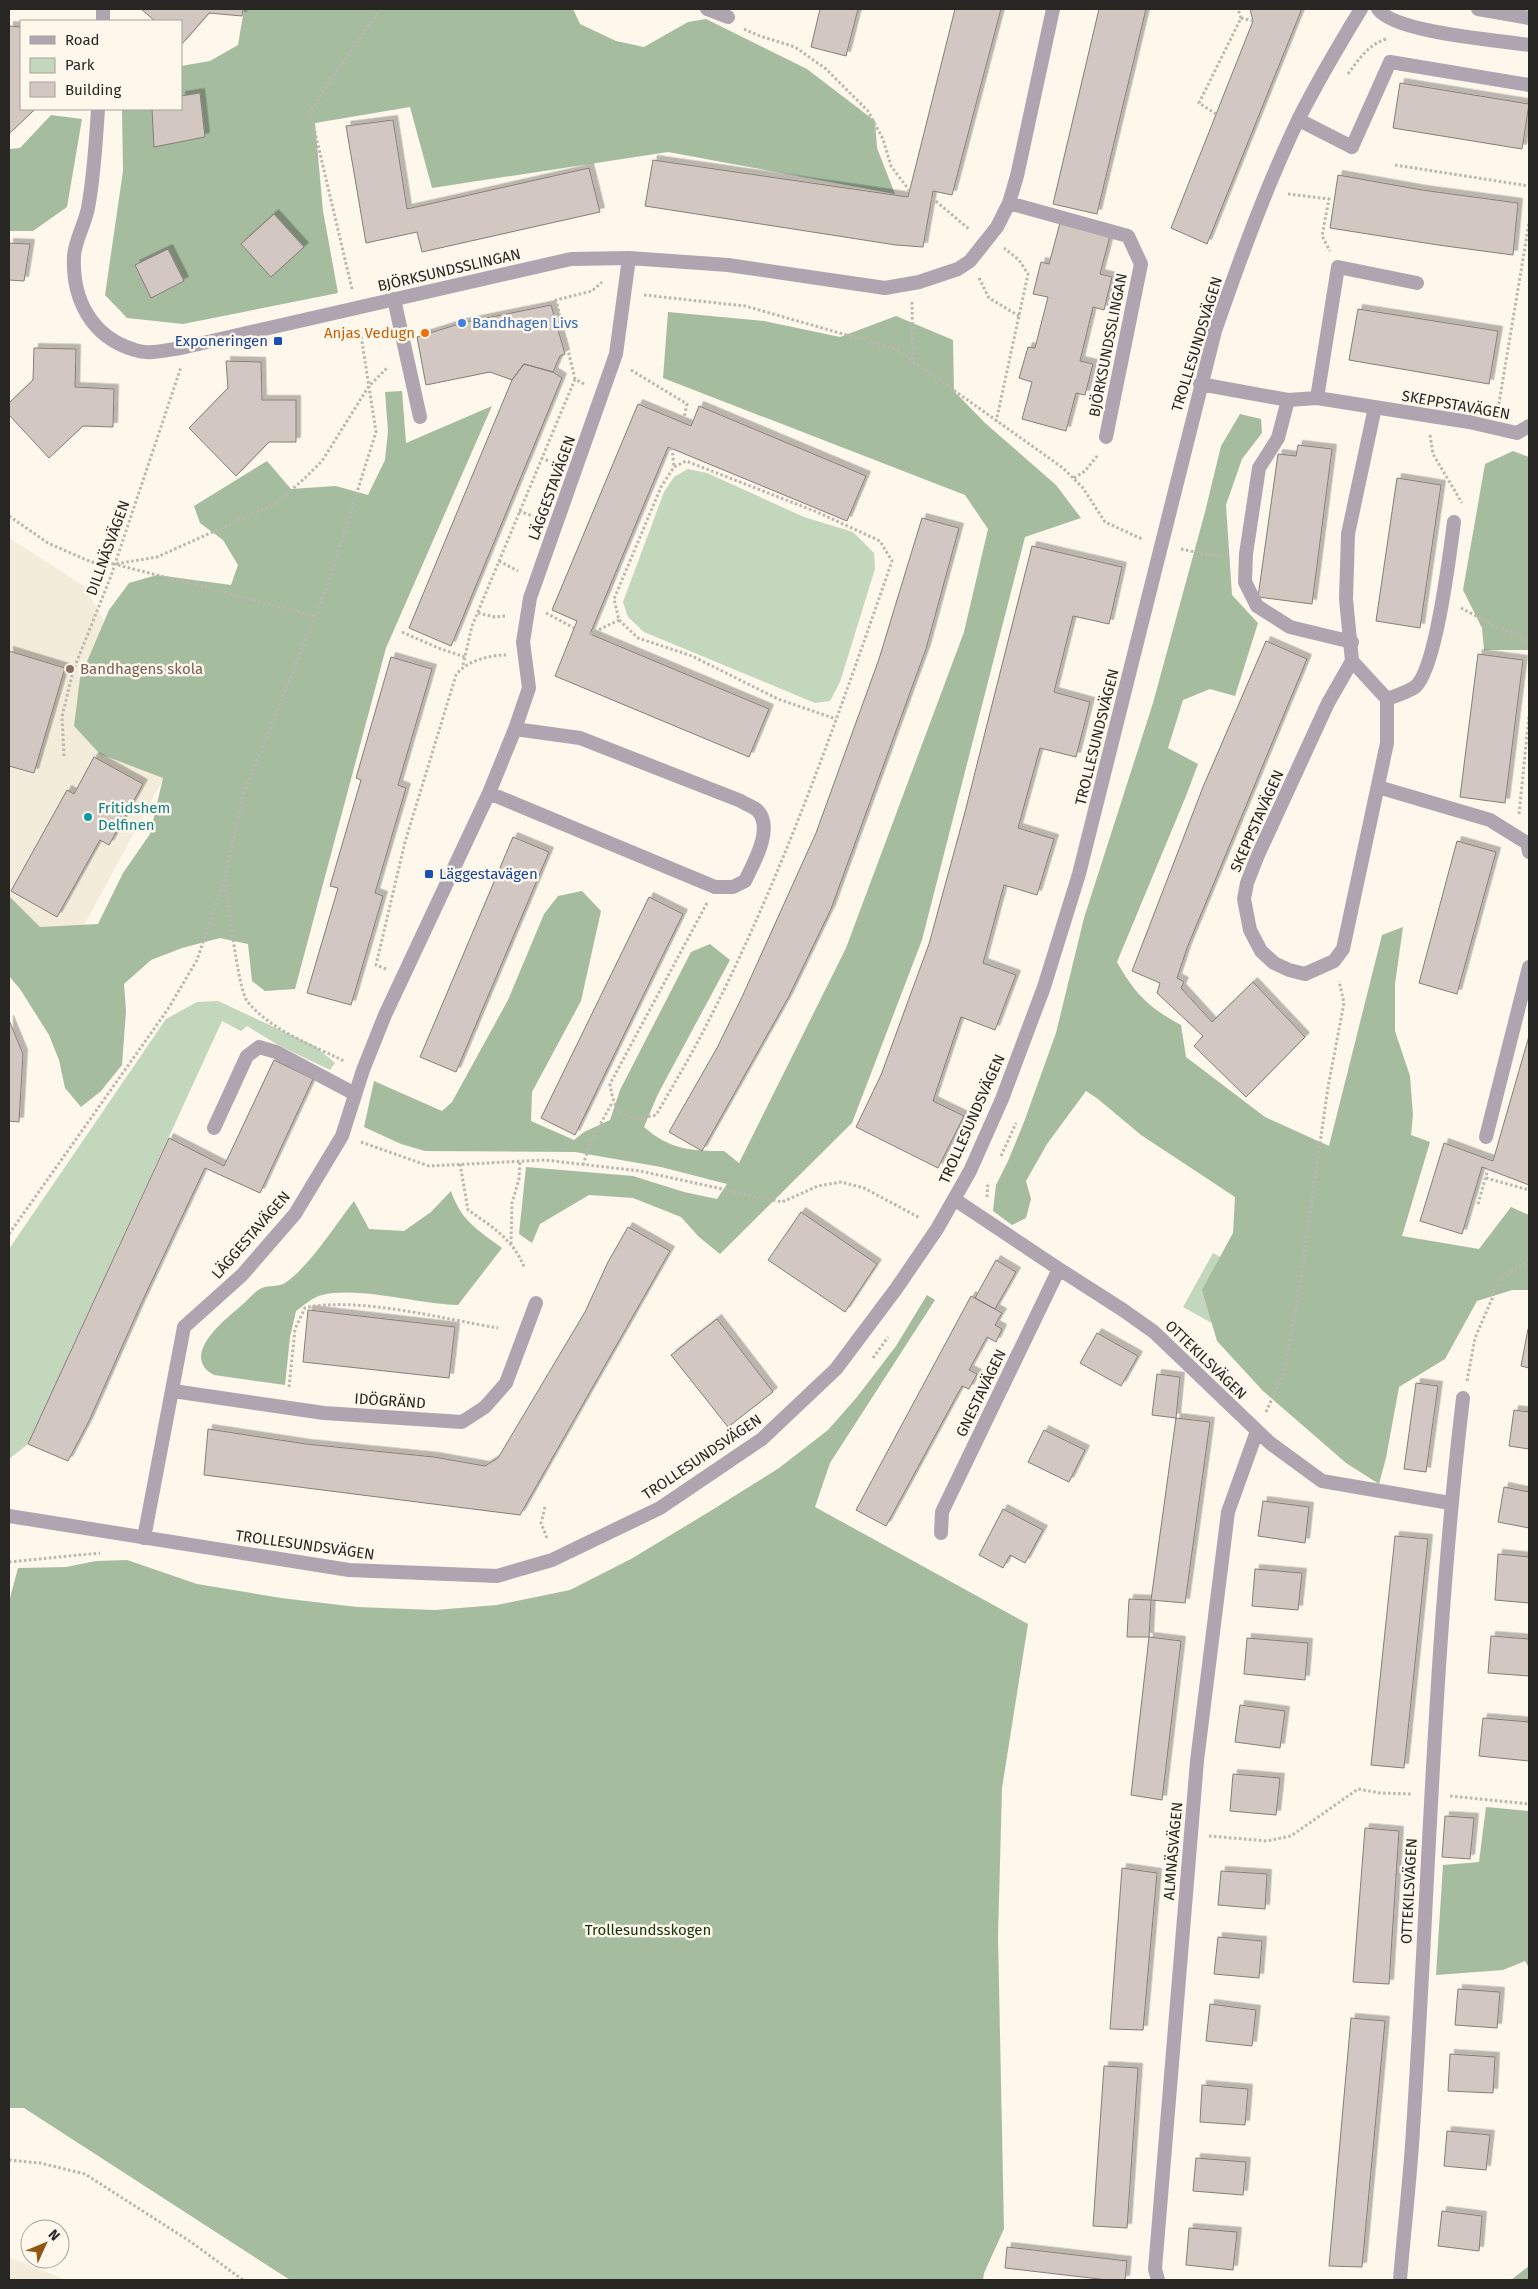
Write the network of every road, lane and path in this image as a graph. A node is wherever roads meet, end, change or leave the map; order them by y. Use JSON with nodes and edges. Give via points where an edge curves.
{"nodes":[{"id":1,"x":380,"y":9,"type":"edge"},
{"id":2,"x":707,"y":9,"type":"edge"},
{"id":3,"x":1053,"y":9,"type":"edge"},
{"id":4,"x":1238,"y":9,"type":"edge"},
{"id":5,"x":1361,"y":9,"type":"edge"},
{"id":6,"x":1378,"y":9,"type":"edge"},
{"id":7,"x":1478,"y":9,"type":"edge"},
{"id":8,"x":728,"y":17,"type":"joint"},
{"id":9,"x":1241,"y":18,"type":"junction"},
{"id":10,"x":1529,"y":18,"type":"edge"},
{"id":11,"x":1253,"y":21,"type":"dead end"},
{"id":12,"x":1394,"y":38,"type":"dead end"},
{"id":13,"x":1529,"y":45,"type":"edge"},
{"id":14,"x":1344,"y":81,"type":"dead end"},
{"id":15,"x":1529,"y":85,"type":"edge"},
{"id":16,"x":98,"y":110,"type":"edge"},
{"id":17,"x":1216,"y":114,"type":"dead end"},
{"id":18,"x":1298,"y":120,"type":"junction"},
{"id":19,"x":1395,"y":165,"type":"dead end"},
{"id":20,"x":1291,"y":185,"type":"dead end"},
{"id":21,"x":1529,"y":186,"type":"edge"},
{"id":22,"x":909,"y":190,"type":"dead end"},
{"id":23,"x":1287,"y":194,"type":"junction"},
{"id":24,"x":932,"y":198,"type":"dead end"},
{"id":25,"x":1284,"y":202,"type":"dead end"},
{"id":26,"x":1009,"y":203,"type":"junction"},
{"id":27,"x":1529,"y":223,"type":"edge"},
{"id":28,"x":974,"y":232,"type":"dead end"},
{"id":29,"x":1322,"y":236,"type":"dead end"},
{"id":30,"x":1002,"y":246,"type":"dead end"},
{"id":31,"x":629,"y":258,"type":"junction"},
{"id":32,"x":975,"y":272,"type":"dead end"},
{"id":33,"x":602,"y":282,"type":"dead end"},
{"id":34,"x":1417,"y":283,"type":"dead end"},
{"id":35,"x":352,"y":289,"type":"dead end"},
{"id":36,"x":625,"y":293,"type":"junction"},
{"id":37,"x":394,"y":299,"type":"junction"},
{"id":38,"x":912,"y":302,"type":"dead end"},
{"id":39,"x":1019,"y":316,"type":"junction"},
{"id":40,"x":360,"y":329,"type":"dead end"},
{"id":41,"x":181,"y":348,"type":"junction"},
{"id":42,"x":614,"y":360,"type":"junction"},
{"id":43,"x":913,"y":362,"type":"junction"},
{"id":44,"x":575,"y":379,"type":"junction"},
{"id":45,"x":1200,"y":384,"type":"junction"},
{"id":46,"x":369,"y":386,"type":"junction"},
{"id":47,"x":587,"y":386,"type":"dead end"},
{"id":48,"x":1317,"y":398,"type":"junction"},
{"id":49,"x":1288,"y":400,"type":"junction"},
{"id":50,"x":1375,"y":407,"type":"junction"},
{"id":51,"x":420,"y":417,"type":"dead end"},
{"id":52,"x":996,"y":422,"type":"junction"},
{"id":53,"x":683,"y":423,"type":"dead end"},
{"id":54,"x":1529,"y":426,"type":"edge"},
{"id":55,"x":1496,"y":427,"type":"junction"},
{"id":56,"x":1106,"y":437,"type":"joint"},
{"id":57,"x":672,"y":448,"type":"dead end"},
{"id":58,"x":1432,"y":454,"type":"dead end"},
{"id":59,"x":541,"y":458,"type":"junction"},
{"id":60,"x":565,"y":466,"type":"dead end"},
{"id":61,"x":674,"y":467,"type":"junction"},
{"id":62,"x":1074,"y":478,"type":"junction"},
{"id":63,"x":519,"y":511,"type":"junction"},
{"id":64,"x":9,"y":516,"type":"edge"},
{"id":65,"x":544,"y":520,"type":"dead end"},
{"id":66,"x":1454,"y":522,"type":"joint"},
{"id":67,"x":1142,"y":540,"type":"dead end"},
{"id":68,"x":1181,"y":549,"type":"dead end"},
{"id":69,"x":1246,"y":554,"type":"junction"},
{"id":70,"x":499,"y":562,"type":"junction"},
{"id":71,"x":115,"y":564,"type":"junction"},
{"id":72,"x":525,"y":574,"type":"dead end"},
{"id":73,"x":1442,"y":599,"type":"junction"},
{"id":74,"x":529,"y":605,"type":"junction"},
{"id":75,"x":478,"y":613,"type":"junction"},
{"id":76,"x":511,"y":615,"type":"dead end"},
{"id":77,"x":315,"y":616,"type":"junction"},
{"id":78,"x":619,"y":620,"type":"junction"},
{"id":79,"x":574,"y":628,"type":"dead end"},
{"id":80,"x":402,"y":632,"type":"dead end"},
{"id":81,"x":590,"y":634,"type":"dead end"},
{"id":82,"x":1352,"y":642,"type":"junction"},
{"id":83,"x":1529,"y":647,"type":"edge"},
{"id":84,"x":524,"y":654,"type":"junction"},
{"id":85,"x":465,"y":657,"type":"junction"},
{"id":86,"x":1352,"y":661,"type":"junction"},
{"id":87,"x":463,"y":665,"type":"junction"},
{"id":88,"x":1387,"y":699,"type":"junction"},
{"id":89,"x":1529,"y":715,"type":"edge"},
{"id":90,"x":836,"y":719,"type":"junction"},
{"id":91,"x":515,"y":729,"type":"junction"},
{"id":92,"x":64,"y":756,"type":"dead end"},
{"id":93,"x":1378,"y":786,"type":"junction"},
{"id":94,"x":489,"y":793,"type":"junction"},
{"id":95,"x":1516,"y":836,"type":"junction"},
{"id":96,"x":1529,"y":852,"type":"edge"},
{"id":97,"x":225,"y":877,"type":"junction"},
{"id":98,"x":715,"y":887,"type":"junction"},
{"id":99,"x":1334,"y":961,"type":"junction"},
{"id":100,"x":1529,"y":967,"type":"edge"},
{"id":101,"x":403,"y":976,"type":"junction"},
{"id":102,"x":363,"y":1070,"type":"junction"},
{"id":103,"x":355,"y":1094,"type":"junction"},
{"id":104,"x":612,"y":1103,"type":"junction"},
{"id":105,"x":214,"y":1128,"type":"dead end"},
{"id":106,"x":342,"y":1136,"type":"junction"},
{"id":107,"x":1486,"y":1137,"type":"dead end"},
{"id":108,"x":520,"y":1161,"type":"junction"},
{"id":109,"x":460,"y":1164,"type":"junction"},
{"id":110,"x":583,"y":1165,"type":"junction"},
{"id":111,"x":1488,"y":1169,"type":"dead end"},
{"id":112,"x":1486,"y":1178,"type":"junction"},
{"id":113,"x":1529,"y":1190,"type":"edge"},
{"id":114,"x":954,"y":1199,"type":"junction"},
{"id":115,"x":1478,"y":1204,"type":"dead end"},
{"id":116,"x":920,"y":1218,"type":"dead end"},
{"id":117,"x":9,"y":1234,"type":"edge"},
{"id":118,"x":511,"y":1245,"type":"junction"},
{"id":119,"x":1529,"y":1261,"type":"edge"},
{"id":120,"x":524,"y":1267,"type":"dead end"},
{"id":121,"x":1059,"y":1270,"type":"junction"},
{"id":122,"x":536,"y":1303,"type":"dead end"},
{"id":123,"x":498,"y":1328,"type":"dead end"},
{"id":124,"x":893,"y":1330,"type":"dead end"},
{"id":125,"x":869,"y":1362,"type":"dead end"},
{"id":126,"x":173,"y":1391,"type":"junction"},
{"id":127,"x":1463,"y":1398,"type":"joint"},
{"id":128,"x":286,"y":1407,"type":"junction"},
{"id":129,"x":1257,"y":1431,"type":"junction"},
{"id":130,"x":1450,"y":1503,"type":"junction"},
{"id":131,"x":545,"y":1507,"type":"dead end"},
{"id":132,"x":9,"y":1516,"type":"edge"},
{"id":133,"x":941,"y":1534,"type":"dead end"},
{"id":134,"x":144,"y":1538,"type":"junction"},
{"id":135,"x":547,"y":1538,"type":"dead end"},
{"id":136,"x":108,"y":1551,"type":"dead end"},
{"id":137,"x":9,"y":1562,"type":"edge"},
{"id":138,"x":1431,"y":1795,"type":"junction"},
{"id":139,"x":1529,"y":1804,"type":"edge"},
{"id":140,"x":1191,"y":1834,"type":"junction"},
{"id":141,"x":9,"y":2160,"type":"edge"},
{"id":142,"x":243,"y":2280,"type":"edge"},
{"id":143,"x":1158,"y":2280,"type":"edge"},
{"id":144,"x":1400,"y":2280,"type":"edge"}],
"edges":[{"from":1,"to":35,"type":"path","via":[[310,111]]},
{"from":2,"to":8,"type":"street"},
{"from":3,"to":26,"type":"street","name":"BJÖRKSUNDSSLINGAN"},
{"from":4,"to":9,"type":"path"},
{"from":5,"to":18,"type":"street","name":"TROLLESUNDSVÄGEN"},
{"from":6,"to":13,"type":"street","via":[[1395,21],[1425,30]]},
{"from":7,"to":10,"type":"street"},
{"from":8,"to":22,"type":"path","via":[[750,32],[795,46],[826,69],[868,111],[883,139],[891,166]]},
{"from":9,"to":11,"type":"path"},
{"from":9,"to":17,"type":"path","via":[[1199,104]]},
{"from":12,"to":14,"type":"path","via":[[1375,42]]},
{"from":15,"to":18,"type":"street","via":[[1390,62],[1352,148]]},
{"from":16,"to":41,"type":"street","name":"BJÖRKSUNDSSLINGAN","via":[[88,208],[74,254],[76,291],[88,319],[110,338],[136,351]]},
{"from":18,"to":45,"type":"street","name":"TROLLESUNDSVÄGEN","via":[[1242,255]]},
{"from":19,"to":21,"type":"path"},
{"from":20,"to":23,"type":"path"},
{"from":23,"to":25,"type":"path"},
{"from":23,"to":29,"type":"path","via":[[1329,199]]},
{"from":24,"to":28,"type":"path"},
{"from":26,"to":31,"type":"street","name":"BJÖRKSUNDSSLINGAN","via":[[997,227],[970,261],[958,269],[919,282],[885,288],[728,265]]},
{"from":26,"to":56,"type":"street","name":"BJÖRKSUNDSSLINGAN","via":[[1128,236],[1141,264]]},
{"from":27,"to":55,"type":"path"},
{"from":30,"to":39,"type":"path","via":[[1020,260],[1028,274]]},
{"from":31,"to":36,"type":"street","name":"LÄGGESTAVÄGEN"},
{"from":31,"to":37,"type":"street","name":"BJÖRKSUNDSSLINGAN","via":[[571,259]]},
{"from":32,"to":39,"type":"path","via":[[989,298]]},
{"from":33,"to":44,"type":"path","via":[[592,291],[556,300]]},
{"from":34,"to":48,"type":"street","via":[[1338,267]]},
{"from":36,"to":42,"type":"street","name":"LÄGGESTAVÄGEN"},
{"from":36,"to":43,"type":"path","via":[[745,306],[896,349]]},
{"from":37,"to":41,"type":"street","name":"BJÖRKSUNDSSLINGAN"},
{"from":37,"to":51,"type":"street"},
{"from":38,"to":43,"type":"path"},
{"from":39,"to":52,"type":"path"},
{"from":40,"to":46,"type":"path"},
{"from":41,"to":71,"type":"path","name":"DILLNÄSVÄGEN","via":[[181,371]]},
{"from":42,"to":53,"type":"path","via":[[687,404]]},
{"from":42,"to":74,"type":"street","name":"LÄGGESTAVÄGEN"},
{"from":43,"to":52,"type":"path"},
{"from":44,"to":47,"type":"path"},
{"from":44,"to":59,"type":"path"},
{"from":45,"to":49,"type":"street","name":"SKEPPSTAVÄGEN"},
{"from":45,"to":114,"type":"street","name":"TROLLESUNDSVÄGEN","via":[[1079,874],[1044,987],[1002,1099]]},
{"from":46,"to":71,"type":"path","via":[[322,460],[274,504],[157,557]]},
{"from":46,"to":77,"type":"path","via":[[376,432]]},
{"from":48,"to":49,"type":"street","name":"SKEPPSTAVÄGEN"},
{"from":48,"to":50,"type":"street","name":"SKEPPSTAVÄGEN"},
{"from":49,"to":69,"type":"street","via":[[1278,438],[1259,468]]},
{"from":50,"to":55,"type":"street","name":"SKEPPSTAVÄGEN"},
{"from":50,"to":82,"type":"street","name":"SKEPPSTAVÄGEN","via":[[1348,534],[1346,599]]},
{"from":52,"to":62,"type":"path","via":[[1038,449]]},
{"from":54,"to":55,"type":"street","name":"SKEPPSTAVÄGEN","via":[[1517,433]]},
{"from":56,"to":62,"type":"path","via":[[1095,460]]},
{"from":57,"to":61,"type":"path"},
{"from":58,"to":66,"type":"path","via":[[1462,503]]},
{"from":59,"to":60,"type":"path"},
{"from":59,"to":63,"type":"path"},
{"from":61,"to":78,"type":"path","via":[[661,487],[614,599]]},
{"from":61,"to":90,"type":"path","via":[[686,461],[817,512],[880,541],[892,561]]},
{"from":62,"to":67,"type":"path","via":[[1105,522]]},
{"from":63,"to":65,"type":"path"},
{"from":63,"to":70,"type":"path"},
{"from":64,"to":71,"type":"path","via":[[48,543],[91,562]]},
{"from":66,"to":73,"type":"street"},
{"from":68,"to":69,"type":"path","via":[[1209,555]]},
{"from":69,"to":82,"type":"street","via":[[1245,582],[1257,606],[1290,627]]},
{"from":70,"to":72,"type":"path"},
{"from":70,"to":75,"type":"path"},
{"from":71,"to":77,"type":"path"},
{"from":71,"to":92,"type":"path","name":"DILLNÄSVÄGEN","via":[[73,671],[62,717]]},
{"from":73,"to":83,"type":"path","via":[[1521,636]]},
{"from":73,"to":88,"type":"street","via":[[1429,660],[1416,686]]},
{"from":74,"to":79,"type":"path"},
{"from":74,"to":84,"type":"street","name":"LÄGGESTAVÄGEN"},
{"from":75,"to":76,"type":"path","via":[[494,617]]},
{"from":75,"to":85,"type":"path"},
{"from":77,"to":97,"type":"path","via":[[244,793]]},
{"from":78,"to":81,"type":"path"},
{"from":78,"to":90,"type":"path","via":[[638,638],[692,656],[778,699]]},
{"from":80,"to":85,"type":"path"},
{"from":82,"to":86,"type":"street","name":"SKEPPSTAVÄGEN"},
{"from":84,"to":87,"type":"path","via":[[498,655]]},
{"from":84,"to":91,"type":"street","name":"LÄGGESTAVÄGEN","via":[[529,688]]},
{"from":85,"to":87,"type":"path"},
{"from":86,"to":88,"type":"street"},
{"from":86,"to":99,"type":"street","name":"SKEPPSTAVÄGEN","via":[[1328,703],[1258,855],[1244,899],[1250,930],[1261,951],[1274,963],[1306,974]]},
{"from":87,"to":101,"type":"path","via":[[456,675],[405,842],[376,965]]},
{"from":88,"to":93,"type":"street","via":[[1387,743]]},
{"from":89,"to":95,"type":"path"},
{"from":90,"to":104,"type":"path","via":[[762,907],[708,1022],[656,1115],[642,1118],[625,1116]]},
{"from":91,"to":94,"type":"street","name":"LÄGGESTAVÄGEN"},
{"from":91,"to":98,"type":"street","via":[[580,738],[741,801],[758,811],[764,825],[763,843],[745,882],[733,887]]},
{"from":93,"to":95,"type":"street","via":[[1490,820]]},
{"from":93,"to":99,"type":"street","via":[[1349,926],[1343,949]]},
{"from":94,"to":98,"type":"street"},
{"from":94,"to":101,"type":"street","name":"LÄGGESTAVÄGEN"},
{"from":95,"to":96,"type":"street","via":[[1526,843]]},
{"from":97,"to":102,"type":"path","via":[[238,968],[246,1000],[274,1026]]},
{"from":97,"to":117,"type":"path","via":[[196,960],[168,1009]]},
{"from":98,"to":104,"type":"path","via":[[610,1084]]},
{"from":99,"to":129,"type":"path","via":[[1344,1004],[1328,1087],[1299,1290],[1284,1372]]},
{"from":100,"to":107,"type":"street"},
{"from":101,"to":102,"type":"street","name":"LÄGGESTAVÄGEN"},
{"from":102,"to":103,"type":"street","name":"LÄGGESTAVÄGEN"},
{"from":103,"to":105,"type":"street","via":[[276,1052],[259,1047],[247,1056]]},
{"from":103,"to":106,"type":"street","name":"LÄGGESTAVÄGEN"},
{"from":104,"to":110,"type":"path","via":[[591,1141]]},
{"from":106,"to":109,"type":"path","via":[[429,1166]]},
{"from":106,"to":126,"type":"street","name":"LÄGGESTAVÄGEN","via":[[295,1214],[242,1275],[184,1327]]},
{"from":108,"to":109,"type":"path"},
{"from":108,"to":110,"type":"path","via":[[545,1160]]},
{"from":108,"to":118,"type":"path","via":[[512,1204]]},
{"from":109,"to":118,"type":"path","via":[[468,1210]]},
{"from":110,"to":116,"type":"path","via":[[640,1171],[782,1202],[818,1186],[841,1182],[864,1188]]},
{"from":111,"to":112,"type":"path"},
{"from":112,"to":113,"type":"path"},
{"from":112,"to":115,"type":"path"},
{"from":114,"to":121,"type":"street","name":"OTTEKILSVÄGEN"},
{"from":114,"to":134,"type":"street","name":"TROLLESUNDSVÄGEN","via":[[896,1289],[836,1369],[762,1439],[660,1508],[552,1560],[497,1576],[349,1570]]},
{"from":118,"to":120,"type":"path"},
{"from":119,"to":127,"type":"path","via":[[1501,1278],[1475,1338]]},
{"from":121,"to":129,"type":"street","name":"OTTEKILSVÄGEN","via":[[1154,1332]]},
{"from":121,"to":133,"type":"street","name":"GNESTAVÄGEN","via":[[942,1512]]},
{"from":122,"to":128,"type":"street","name":"IDÖGRÄND","via":[[506,1383],[485,1406],[462,1422],[324,1413]]},
{"from":123,"to":128,"type":"path","via":[[374,1307],[322,1304],[305,1308],[296,1329]]},
{"from":124,"to":125,"type":"path"},
{"from":126,"to":128,"type":"street","name":"IDÖGRÄND"},
{"from":126,"to":134,"type":"street","name":"LÄGGESTAVÄGEN"},
{"from":127,"to":130,"type":"street","name":"OTTEKILSVÄGEN"},
{"from":129,"to":130,"type":"street","name":"OTTEKILSVÄGEN","via":[[1322,1480]]},
{"from":129,"to":140,"type":"street","name":"ALMNÄSVÄGEN","via":[[1228,1512]]},
{"from":130,"to":138,"type":"street","name":"OTTEKILSVÄGEN"},
{"from":131,"to":135,"type":"path","via":[[541,1523]]},
{"from":132,"to":134,"type":"street","name":"TROLLESUNDSVÄGEN"},
{"from":136,"to":137,"type":"path"},
{"from":138,"to":139,"type":"path"},
{"from":138,"to":140,"type":"path","via":[[1358,1789],[1291,1836],[1267,1841]]},
{"from":138,"to":144,"type":"street","name":"OTTEKILSVÄGEN","via":[[1413,2130]]},
{"from":140,"to":143,"type":"street","name":"ALMNÄSVÄGEN","via":[[1155,2269]]},
{"from":141,"to":142,"type":"path","via":[[40,2163],[85,2174],[191,2242]]}]}
